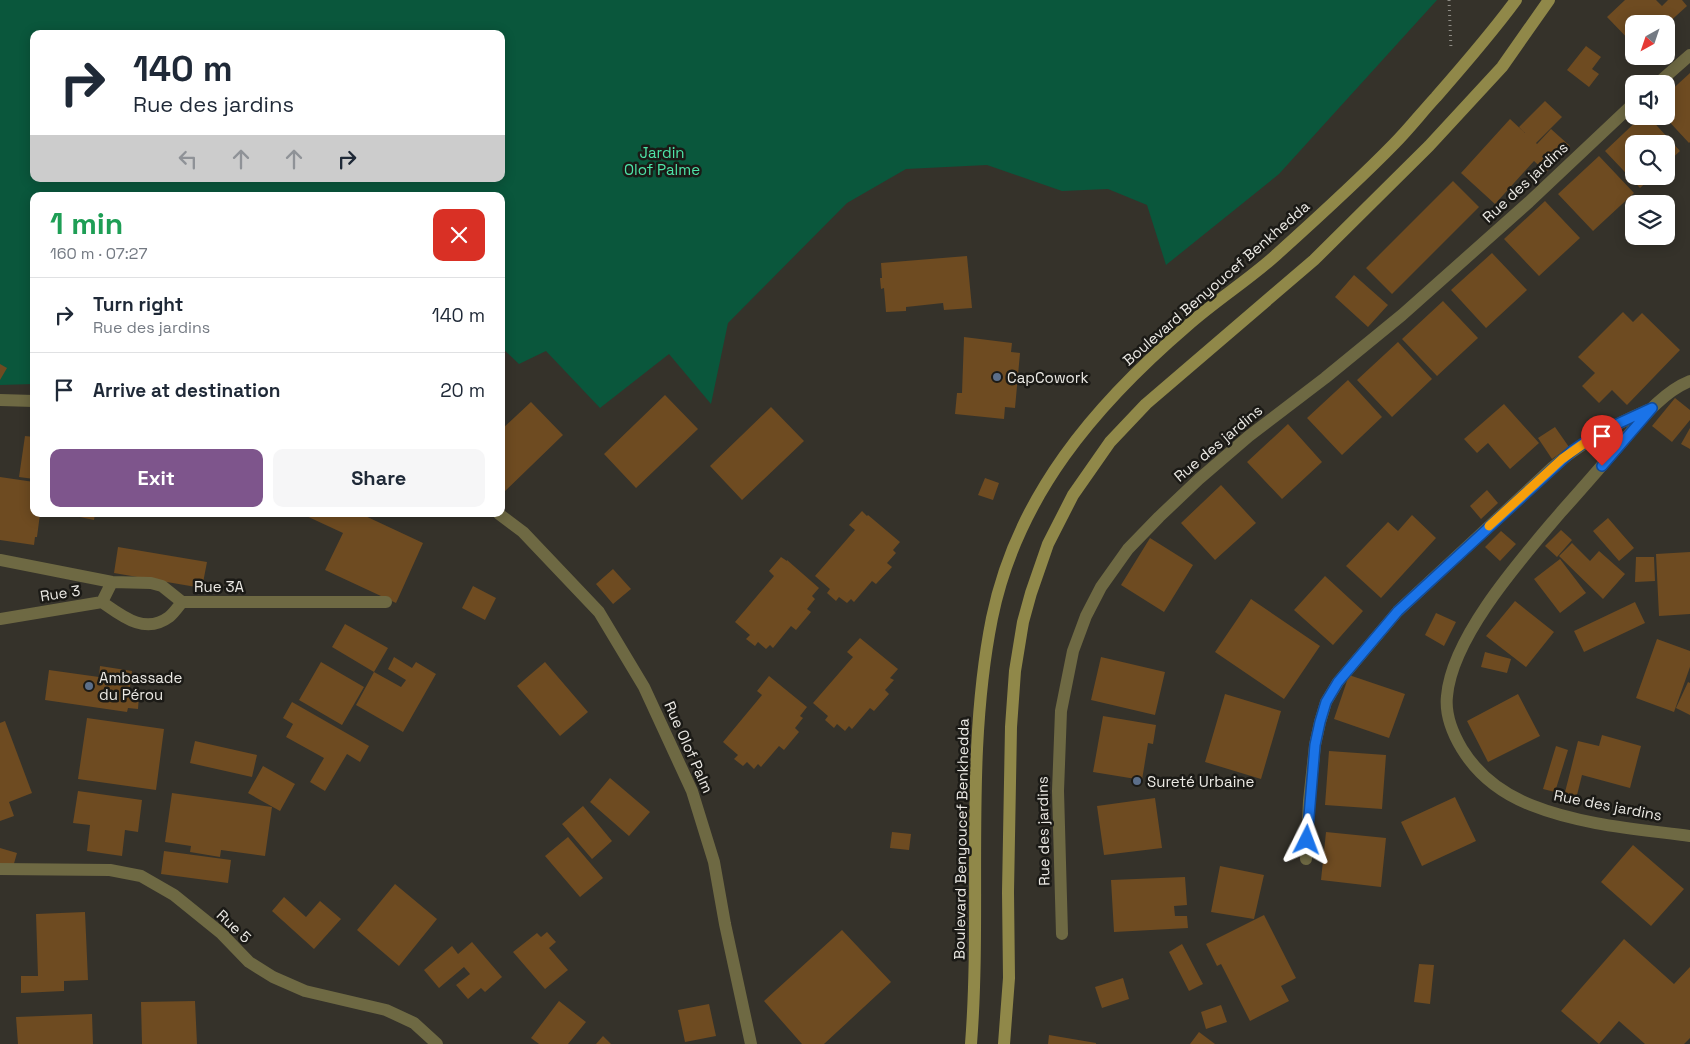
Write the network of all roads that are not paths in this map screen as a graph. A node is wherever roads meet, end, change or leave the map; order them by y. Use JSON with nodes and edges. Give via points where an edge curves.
{"nodes":[{"id":1,"x":1516,"y":0,"type":"edge"},
{"id":2,"x":1549,"y":0,"type":"edge"},
{"id":3,"x":1690,"y":55,"type":"edge"},
{"id":4,"x":1667,"y":75,"type":"edge"},
{"id":5,"x":1625,"y":111,"type":"edge"},
{"id":6,"x":1690,"y":381,"type":"edge"},
{"id":7,"x":0,"y":400,"type":"edge"},
{"id":8,"x":30,"y":401,"type":"edge"},
{"id":9,"x":1652,"y":408,"type":"junction"},
{"id":10,"x":503,"y":517,"type":"edge"},
{"id":11,"x":0,"y":560,"type":"edge"},
{"id":12,"x":112,"y":582,"type":"junction"},
{"id":13,"x":102,"y":602,"type":"junction"},
{"id":14,"x":182,"y":602,"type":"junction"},
{"id":15,"x":386,"y":602,"type":"dead end"},
{"id":16,"x":0,"y":619,"type":"edge"},
{"id":17,"x":1690,"y":836,"type":"edge"},
{"id":18,"x":1306,"y":858,"type":"dead end"},
{"id":19,"x":0,"y":868,"type":"edge"},
{"id":20,"x":1062,"y":934,"type":"dead end"},
{"id":21,"x":437,"y":1044,"type":"edge"},
{"id":22,"x":751,"y":1044,"type":"edge"},
{"id":23,"x":971,"y":1044,"type":"edge"},
{"id":24,"x":1004,"y":1044,"type":"edge"}],
"edges":[{"from":1,"to":23,"type":"main road","name":"Boulevard Benyoucef Benkhedda","via":[[1396,142],[1258,272],[1188,324],[1119,388],[1083,431],[1034,503],[1012,551],[993,616],[982,684],[976,764],[976,945]]},
{"from":2,"to":24,"type":"main road","via":[[1502,67],[1429,146],[1314,260],[1146,404],[1110,442],[1073,495],[1048,544],[1031,593],[1015,671],[1011,726],[1009,978]]},
{"from":3,"to":4,"type":"street"},
{"from":5,"to":20,"type":"street","name":"Rue des jardins","via":[[1402,315],[1199,479],[1128,549],[1101,587],[1073,652],[1061,710],[1058,791]]},
{"from":6,"to":9,"type":"street","name":"Rue des jardins"},
{"from":7,"to":8,"type":"street"},
{"from":9,"to":17,"type":"street","name":"Rue des jardins","via":[[1512,571],[1461,648],[1446,697],[1456,740],[1483,775],[1501,790],[1531,805],[1576,818]]},
{"from":9,"to":18,"type":"street","via":[[1600,432],[1553,467],[1398,611],[1338,682],[1326,702],[1315,745]]},
{"from":10,"to":22,"type":"street","name":"Rue Olof Palm","via":[[523,532],[599,612],[644,687],[692,792],[714,862]]},
{"from":11,"to":12,"type":"street","name":"Rue 3A"},
{"from":12,"to":13,"type":"street","name":"Rue 3"},
{"from":12,"to":14,"type":"street","name":"Rue 3A","via":[[162,586]]},
{"from":13,"to":14,"type":"street","via":[[135,623],[149,624],[159,623],[170,616]]},
{"from":13,"to":16,"type":"street","name":"Rue 3"},
{"from":14,"to":15,"type":"street","name":"Rue 3A"},
{"from":19,"to":21,"type":"street","name":"Rue 5","via":[[110,870],[141,876],[174,896],[221,933],[249,962],[273,977],[305,991],[386,1010],[414,1023]]}]}
